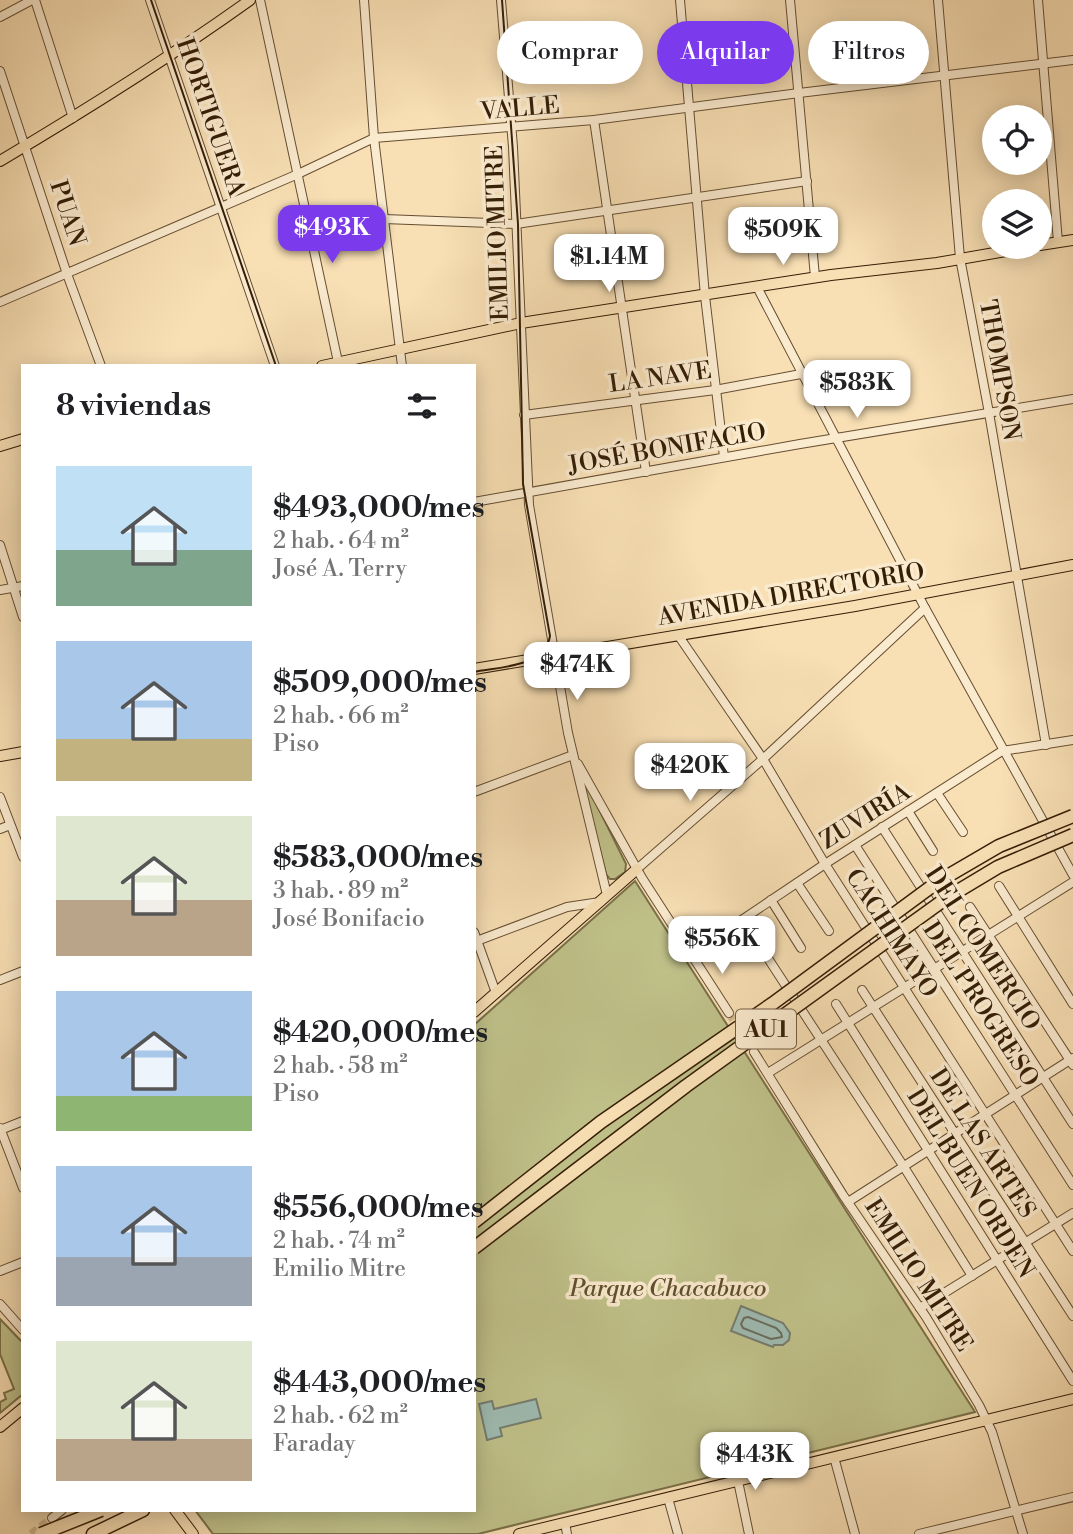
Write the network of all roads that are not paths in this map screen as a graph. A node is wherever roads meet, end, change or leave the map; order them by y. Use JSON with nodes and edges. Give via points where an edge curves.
{"nodes":[{"id":1,"x":34,"y":0,"type":"edge"},
{"id":2,"x":150,"y":0,"type":"edge"},
{"id":3,"x":250,"y":0,"type":"edge"},
{"id":4,"x":260,"y":0,"type":"edge"},
{"id":5,"x":364,"y":0,"type":"edge"},
{"id":6,"x":501,"y":0,"type":"edge"},
{"id":7,"x":680,"y":0,"type":"edge"},
{"id":8,"x":790,"y":0,"type":"edge"},
{"id":9,"x":938,"y":0,"type":"edge"},
{"id":10,"x":1038,"y":0,"type":"edge"},
{"id":11,"x":0,"y":17,"type":"edge"},
{"id":12,"x":170,"y":57,"type":"junction"},
{"id":13,"x":1073,"y":60,"type":"edge"},
{"id":14,"x":1043,"y":64,"type":"junction"},
{"id":15,"x":0,"y":71,"type":"edge"},
{"id":16,"x":944,"y":76,"type":"junction"},
{"id":17,"x":799,"y":93,"type":"junction"},
{"id":18,"x":690,"y":108,"type":"junction"},
{"id":19,"x":73,"y":118,"type":"junction"},
{"id":20,"x":594,"y":120,"type":"junction"},
{"id":21,"x":512,"y":128,"type":"junction"},
{"id":22,"x":374,"y":138,"type":"junction"},
{"id":23,"x":25,"y":146,"type":"junction"},
{"id":24,"x":0,"y":161,"type":"edge"},
{"id":25,"x":298,"y":174,"type":"junction"},
{"id":26,"x":807,"y":181,"type":"junction"},
{"id":27,"x":697,"y":197,"type":"junction"},
{"id":28,"x":221,"y":207,"type":"junction"},
{"id":29,"x":609,"y":210,"type":"junction"},
{"id":30,"x":384,"y":219,"type":"junction"},
{"id":31,"x":516,"y":224,"type":"junction"},
{"id":32,"x":1073,"y":240,"type":"edge"},
{"id":33,"x":1058,"y":242,"type":"junction"},
{"id":34,"x":1052,"y":243,"type":"edge"},
{"id":35,"x":982,"y":255,"type":"edge"},
{"id":36,"x":955,"y":259,"type":"junction"},
{"id":37,"x":67,"y":274,"type":"junction"},
{"id":38,"x":814,"y":277,"type":"junction"},
{"id":39,"x":758,"y":287,"type":"junction"},
{"id":40,"x":705,"y":296,"type":"junction"},
{"id":41,"x":0,"y":302,"type":"edge"},
{"id":42,"x":622,"y":308,"type":"junction"},
{"id":43,"x":520,"y":323,"type":"junction"},
{"id":44,"x":399,"y":349,"type":"junction"},
{"id":45,"x":338,"y":362,"type":"junction"},
{"id":46,"x":100,"y":364,"type":"edge"},
{"id":47,"x":274,"y":364,"type":"edge"},
{"id":48,"x":330,"y":364,"type":"edge"},
{"id":49,"x":402,"y":364,"type":"edge"},
{"id":50,"x":801,"y":374,"type":"junction"},
{"id":51,"x":715,"y":390,"type":"junction"},
{"id":52,"x":637,"y":399,"type":"junction"},
{"id":53,"x":1073,"y":399,"type":"edge"},
{"id":54,"x":989,"y":413,"type":"junction"},
{"id":55,"x":524,"y":415,"type":"junction"},
{"id":56,"x":835,"y":438,"type":"junction"},
{"id":57,"x":21,"y":440,"type":"edge"},
{"id":58,"x":0,"y":446,"type":"edge"},
{"id":59,"x":724,"y":457,"type":"junction"},
{"id":60,"x":646,"y":472,"type":"junction"},
{"id":61,"x":528,"y":493,"type":"junction"},
{"id":62,"x":476,"y":502,"type":"edge"},
{"id":63,"x":0,"y":545,"type":"edge"},
{"id":64,"x":1073,"y":565,"type":"edge"},
{"id":65,"x":1017,"y":575,"type":"junction"},
{"id":66,"x":18,"y":586,"type":"edge"},
{"id":67,"x":0,"y":590,"type":"edge"},
{"id":68,"x":918,"y":593,"type":"junction"},
{"id":69,"x":21,"y":605,"type":"edge"},
{"id":70,"x":925,"y":608,"type":"junction"},
{"id":71,"x":678,"y":635,"type":"junction"},
{"id":72,"x":555,"y":654,"type":"junction"},
{"id":73,"x":476,"y":669,"type":"edge"},
{"id":74,"x":1073,"y":740,"type":"edge"},
{"id":75,"x":1045,"y":745,"type":"junction"},
{"id":76,"x":1002,"y":751,"type":"junction"},
{"id":77,"x":21,"y":752,"type":"edge"},
{"id":78,"x":573,"y":755,"type":"junction"},
{"id":79,"x":0,"y":756,"type":"edge"},
{"id":80,"x":763,"y":759,"type":"junction"},
{"id":81,"x":476,"y":791,"type":"edge"},
{"id":82,"x":937,"y":793,"type":"junction"},
{"id":83,"x":0,"y":797,"type":"edge"},
{"id":84,"x":908,"y":811,"type":"junction"},
{"id":85,"x":1073,"y":816,"type":"edge"},
{"id":86,"x":10,"y":825,"type":"junction"},
{"id":87,"x":882,"y":827,"type":"junction"},
{"id":88,"x":0,"y":829,"type":"edge"},
{"id":89,"x":963,"y":832,"type":"dead end"},
{"id":90,"x":1073,"y":835,"type":"edge"},
{"id":91,"x":855,"y":845,"type":"junction"},
{"id":92,"x":933,"y":851,"type":"dead end"},
{"id":93,"x":21,"y":852,"type":"edge"},
{"id":94,"x":825,"y":864,"type":"junction"},
{"id":95,"x":637,"y":869,"type":"junction"},
{"id":96,"x":1073,"y":875,"type":"edge"},
{"id":97,"x":1073,"y":882,"type":"edge"},
{"id":98,"x":797,"y":883,"type":"junction"},
{"id":99,"x":999,"y":886,"type":"dead end"},
{"id":100,"x":603,"y":899,"type":"junction"},
{"id":101,"x":771,"y":900,"type":"junction"},
{"id":102,"x":970,"y":907,"type":"dead end"},
{"id":103,"x":1018,"y":915,"type":"junction"},
{"id":104,"x":743,"y":920,"type":"junction"},
{"id":105,"x":829,"y":931,"type":"dead end"},
{"id":106,"x":988,"y":934,"type":"junction"},
{"id":107,"x":476,"y":942,"type":"edge"},
{"id":108,"x":801,"y":948,"type":"dead end"},
{"id":109,"x":961,"y":951,"type":"junction"},
{"id":110,"x":691,"y":954,"type":"junction"},
{"id":111,"x":934,"y":968,"type":"junction"},
{"id":112,"x":21,"y":972,"type":"edge"},
{"id":113,"x":0,"y":980,"type":"edge"},
{"id":114,"x":904,"y":987,"type":"junction"},
{"id":115,"x":862,"y":990,"type":"dead end"},
{"id":116,"x":496,"y":993,"type":"junction"},
{"id":117,"x":836,"y":1004,"type":"dead end"},
{"id":118,"x":1073,"y":1004,"type":"edge"},
{"id":119,"x":872,"y":1007,"type":"junction"},
{"id":120,"x":476,"y":1010,"type":"edge"},
{"id":121,"x":729,"y":1013,"type":"tunnel mouth"},
{"id":122,"x":847,"y":1023,"type":"junction"},
{"id":123,"x":820,"y":1040,"type":"junction"},
{"id":124,"x":754,"y":1052,"type":"tunnel mouth"},
{"id":125,"x":1072,"y":1061,"type":"edge"},
{"id":126,"x":768,"y":1073,"type":"junction"},
{"id":127,"x":1044,"y":1077,"type":"junction"},
{"id":128,"x":1016,"y":1095,"type":"junction"},
{"id":129,"x":986,"y":1114,"type":"junction"},
{"id":130,"x":21,"y":1122,"type":"edge"},
{"id":131,"x":1073,"y":1124,"type":"edge"},
{"id":132,"x":0,"y":1129,"type":"edge"},
{"id":133,"x":955,"y":1134,"type":"junction"},
{"id":134,"x":928,"y":1151,"type":"junction"},
{"id":135,"x":904,"y":1167,"type":"junction"},
{"id":136,"x":21,"y":1183,"type":"edge"},
{"id":137,"x":1073,"y":1185,"type":"edge"},
{"id":138,"x":848,"y":1202,"type":"junction"},
{"id":139,"x":1073,"y":1213,"type":"edge"},
{"id":140,"x":476,"y":1220,"type":"edge"},
{"id":141,"x":1055,"y":1224,"type":"junction"},
{"id":142,"x":1025,"y":1243,"type":"junction"},
{"id":143,"x":476,"y":1246,"type":"edge"},
{"id":144,"x":1073,"y":1251,"type":"edge"},
{"id":145,"x":997,"y":1261,"type":"junction"},
{"id":146,"x":21,"y":1263,"type":"edge"},
{"id":147,"x":0,"y":1271,"type":"edge"},
{"id":148,"x":972,"y":1276,"type":"junction"},
{"id":149,"x":0,"y":1304,"type":"edge"},
{"id":150,"x":920,"y":1308,"type":"junction"},
{"id":151,"x":1073,"y":1316,"type":"edge"},
{"id":152,"x":21,"y":1327,"type":"edge"},
{"id":153,"x":1073,"y":1381,"type":"edge"},
{"id":154,"x":1073,"y":1399,"type":"edge"},
{"id":155,"x":21,"y":1410,"type":"edge"},
{"id":156,"x":987,"y":1420,"type":"junction"},
{"id":157,"x":0,"y":1426,"type":"edge"},
{"id":158,"x":834,"y":1457,"type":"junction"},
{"id":159,"x":738,"y":1481,"type":"junction"},
{"id":160,"x":1073,"y":1497,"type":"edge"},
{"id":161,"x":668,"y":1498,"type":"junction"},
{"id":162,"x":1016,"y":1511,"type":"junction"},
{"id":163,"x":60,"y":1512,"type":"edge"},
{"id":164,"x":96,"y":1512,"type":"edge"},
{"id":165,"x":139,"y":1512,"type":"edge"},
{"id":166,"x":176,"y":1512,"type":"edge"},
{"id":167,"x":52,"y":1518,"type":"tunnel mouth"},
{"id":168,"x":565,"y":1523,"type":"junction"},
{"id":169,"x":41,"y":1534,"type":"edge"},
{"id":170,"x":93,"y":1534,"type":"edge"},
{"id":171,"x":193,"y":1534,"type":"edge"},
{"id":172,"x":519,"y":1534,"type":"edge"},
{"id":173,"x":567,"y":1534,"type":"edge"},
{"id":174,"x":678,"y":1534,"type":"edge"},
{"id":175,"x":749,"y":1534,"type":"edge"},
{"id":176,"x":855,"y":1534,"type":"edge"},
{"id":177,"x":919,"y":1534,"type":"edge"},
{"id":178,"x":1023,"y":1534,"type":"edge"}],
"edges":[{"from":1,"to":11,"type":"street"},
{"from":1,"to":19,"type":"street"},
{"from":2,"to":12,"type":"street","name":"HORTIGUERA"},
{"from":3,"to":12,"type":"main road"},
{"from":4,"to":25,"type":"street"},
{"from":5,"to":22,"type":"street"},
{"from":6,"to":21,"type":"street","name":"EMILIO MITRE"},
{"from":7,"to":18,"type":"street"},
{"from":8,"to":17,"type":"street"},
{"from":9,"to":16,"type":"street","name":"THOMPSON"},
{"from":10,"to":14,"type":"street"},
{"from":12,"to":19,"type":"main road"},
{"from":12,"to":28,"type":"street","name":"HORTIGUERA"},
{"from":13,"to":14,"type":"street","name":"VALLE"},
{"from":14,"to":16,"type":"street","name":"VALLE"},
{"from":14,"to":33,"type":"street"},
{"from":15,"to":23,"type":"street","name":"PUAN"},
{"from":16,"to":17,"type":"street","name":"VALLE"},
{"from":16,"to":36,"type":"street","name":"THOMPSON"},
{"from":17,"to":18,"type":"street","name":"VALLE"},
{"from":17,"to":26,"type":"street"},
{"from":18,"to":20,"type":"street","name":"VALLE"},
{"from":18,"to":27,"type":"street"},
{"from":19,"to":23,"type":"main road"},
{"from":20,"to":21,"type":"street","name":"VALLE"},
{"from":20,"to":29,"type":"street"},
{"from":21,"to":22,"type":"street","name":"VALLE"},
{"from":21,"to":31,"type":"street","name":"EMILIO MITRE"},
{"from":22,"to":25,"type":"street","name":"VALLE"},
{"from":22,"to":30,"type":"street"},
{"from":23,"to":24,"type":"main road"},
{"from":23,"to":37,"type":"street","name":"PUAN"},
{"from":25,"to":28,"type":"street","name":"VALLE"},
{"from":25,"to":45,"type":"street"},
{"from":26,"to":27,"type":"street"},
{"from":26,"to":38,"type":"street"},
{"from":27,"to":29,"type":"street"},
{"from":27,"to":40,"type":"street"},
{"from":28,"to":37,"type":"street","name":"VALLE"},
{"from":28,"to":47,"type":"street","name":"HORTIGUERA"},
{"from":29,"to":31,"type":"street"},
{"from":29,"to":42,"type":"street"},
{"from":30,"to":31,"type":"street"},
{"from":30,"to":44,"type":"street"},
{"from":31,"to":43,"type":"street","name":"EMILIO MITRE"},
{"from":32,"to":33,"type":"main road"},
{"from":33,"to":34,"type":"main road"},
{"from":35,"to":36,"type":"main road"},
{"from":36,"to":38,"type":"main road","via":[[848,269]]},
{"from":36,"to":54,"type":"street","name":"THOMPSON"},
{"from":37,"to":41,"type":"street","name":"VALLE"},
{"from":37,"to":46,"type":"street","name":"PUAN"},
{"from":38,"to":39,"type":"main road"},
{"from":39,"to":40,"type":"main road"},
{"from":39,"to":50,"type":"street"},
{"from":40,"to":42,"type":"main road"},
{"from":40,"to":51,"type":"street"},
{"from":42,"to":43,"type":"main road"},
{"from":42,"to":52,"type":"street"},
{"from":43,"to":44,"type":"main road"},
{"from":43,"to":55,"type":"street","name":"EMILIO MITRE"},
{"from":44,"to":45,"type":"main road"},
{"from":44,"to":49,"type":"street"},
{"from":45,"to":48,"type":"main road"},
{"from":50,"to":51,"type":"street","name":"LA NAVE"},
{"from":50,"to":56,"type":"street"},
{"from":51,"to":52,"type":"street","name":"LA NAVE"},
{"from":51,"to":59,"type":"street"},
{"from":52,"to":55,"type":"street","name":"LA NAVE"},
{"from":52,"to":60,"type":"street"},
{"from":53,"to":54,"type":"street","name":"JOSÉ BONIFACIO"},
{"from":54,"to":56,"type":"street","name":"JOSÉ BONIFACIO"},
{"from":54,"to":65,"type":"street","name":"THOMPSON"},
{"from":55,"to":61,"type":"street","name":"EMILIO MITRE"},
{"from":56,"to":59,"type":"street","name":"JOSÉ BONIFACIO"},
{"from":56,"to":68,"type":"street"},
{"from":57,"to":58,"type":"main road"},
{"from":59,"to":60,"type":"street","name":"JOSÉ BONIFACIO"},
{"from":60,"to":61,"type":"street","name":"JOSÉ BONIFACIO"},
{"from":61,"to":62,"type":"street","name":"JOSÉ BONIFACIO"},
{"from":61,"to":72,"type":"street","name":"EMILIO MITRE"},
{"from":63,"to":66,"type":"street"},
{"from":64,"to":65,"type":"main road","name":"AVENIDA DIRECTORIO"},
{"from":65,"to":68,"type":"main road","name":"AVENIDA DIRECTORIO"},
{"from":65,"to":75,"type":"street","name":"THOMPSON"},
{"from":66,"to":67,"type":"street"},
{"from":66,"to":69,"type":"street"},
{"from":68,"to":70,"type":"street"},
{"from":68,"to":71,"type":"main road","name":"AVENIDA DIRECTORIO"},
{"from":70,"to":76,"type":"street"},
{"from":70,"to":80,"type":"street"},
{"from":71,"to":72,"type":"main road","name":"AVENIDA DIRECTORIO"},
{"from":71,"to":80,"type":"street","name":"CACHIMAYO"},
{"from":72,"to":73,"type":"main road","name":"AVENIDA DIRECTORIO"},
{"from":72,"to":78,"type":"street","name":"EMILIO MITRE"},
{"from":74,"to":75,"type":"street","name":"ZUVIRÍA"},
{"from":75,"to":76,"type":"street","name":"ZUVIRÍA"},
{"from":76,"to":82,"type":"street","name":"ZUVIRÍA"},
{"from":76,"to":96,"type":"street"},
{"from":77,"to":79,"type":"main road"},
{"from":78,"to":81,"type":"street"},
{"from":78,"to":95,"type":"street","name":"EMILIO MITRE"},
{"from":78,"to":100,"type":"street","name":"EMILIO MITRE"},
{"from":80,"to":94,"type":"street","name":"CACHIMAYO"},
{"from":80,"to":95,"type":"street"},
{"from":82,"to":84,"type":"street","name":"ZUVIRÍA"},
{"from":82,"to":89,"type":"street"},
{"from":83,"to":86,"type":"street"},
{"from":84,"to":87,"type":"street","name":"ZUVIRÍA"},
{"from":84,"to":92,"type":"street"},
{"from":85,"to":140,"type":"highway","number":"AU1","bridge":true,"via":[[999,846],[939,881],[601,1122]]},
{"from":86,"to":88,"type":"street"},
{"from":86,"to":93,"type":"street"},
{"from":87,"to":91,"type":"street","name":"ZUVIRÍA"},
{"from":87,"to":109,"type":"street","name":"DEL COMERCIO"},
{"from":90,"to":143,"type":"highway","number":"AU1","bridge":true,"via":[[998,867],[948,897],[686,1086]]},
{"from":91,"to":94,"type":"street","name":"ZUVIRÍA"},
{"from":91,"to":111,"type":"street","name":"DEL PROGRESO"},
{"from":94,"to":98,"type":"street","name":"ZUVIRÍA"},
{"from":94,"to":114,"type":"street","name":"CACHIMAYO"},
{"from":95,"to":100,"type":"main road"},
{"from":95,"to":110,"type":"street","name":"EMILIO MITRE"},
{"from":97,"to":103,"type":"street"},
{"from":98,"to":101,"type":"street","name":"ZUVIRÍA"},
{"from":98,"to":105,"type":"street"},
{"from":99,"to":103,"type":"street"},
{"from":100,"to":107,"type":"street","via":[[566,907]]},
{"from":100,"to":116,"type":"main road"},
{"from":101,"to":104,"type":"street","name":"ZUVIRÍA"},
{"from":101,"to":108,"type":"street"},
{"from":102,"to":106,"type":"street"},
{"from":103,"to":106,"type":"street"},
{"from":103,"to":118,"type":"street"},
{"from":104,"to":110,"type":"street","name":"ZUVIRÍA"},
{"from":104,"to":123,"type":"street"},
{"from":106,"to":109,"type":"street"},
{"from":106,"to":125,"type":"street"},
{"from":107,"to":116,"type":"street"},
{"from":109,"to":111,"type":"street"},
{"from":109,"to":127,"type":"street","name":"DEL COMERCIO"},
{"from":110,"to":121,"type":"street","name":"EMILIO MITRE"},
{"from":111,"to":114,"type":"street"},
{"from":111,"to":128,"type":"street","name":"DEL PROGRESO"},
{"from":112,"to":113,"type":"street"},
{"from":114,"to":119,"type":"street"},
{"from":114,"to":129,"type":"street","name":"CACHIMAYO"},
{"from":115,"to":119,"type":"street","name":"DE LAS ARTES"},
{"from":116,"to":120,"type":"main road"},
{"from":117,"to":122,"type":"street","name":"DEL BUEN ORDEN"},
{"from":119,"to":122,"type":"street"},
{"from":119,"to":133,"type":"street","name":"DE LAS ARTES"},
{"from":122,"to":123,"type":"street"},
{"from":122,"to":134,"type":"street","name":"DEL BUEN ORDEN"},
{"from":123,"to":126,"type":"street"},
{"from":123,"to":135,"type":"street"},
{"from":124,"to":126,"type":"street","name":"EMILIO MITRE"},
{"from":125,"to":127,"type":"street"},
{"from":126,"to":138,"type":"street","name":"EMILIO MITRE"},
{"from":127,"to":128,"type":"street"},
{"from":127,"to":131,"type":"street","name":"DEL COMERCIO"},
{"from":128,"to":129,"type":"street"},
{"from":128,"to":137,"type":"street","name":"DEL PROGRESO"},
{"from":129,"to":133,"type":"street"},
{"from":129,"to":141,"type":"street","name":"CACHIMAYO"},
{"from":130,"to":132,"type":"street"},
{"from":132,"to":136,"type":"street"},
{"from":133,"to":134,"type":"street"},
{"from":133,"to":142,"type":"street","name":"DE LAS ARTES"},
{"from":134,"to":135,"type":"street"},
{"from":134,"to":145,"type":"street","name":"DEL BUEN ORDEN"},
{"from":135,"to":138,"type":"street"},
{"from":135,"to":148,"type":"street"},
{"from":138,"to":150,"type":"street","name":"EMILIO MITRE"},
{"from":139,"to":141,"type":"street"},
{"from":141,"to":142,"type":"street"},
{"from":141,"to":144,"type":"street","name":"CACHIMAYO"},
{"from":142,"to":145,"type":"street"},
{"from":142,"to":151,"type":"street","name":"DE LAS ARTES"},
{"from":145,"to":148,"type":"street"},
{"from":145,"to":153,"type":"street","name":"DEL BUEN ORDEN"},
{"from":146,"to":147,"type":"street"},
{"from":148,"to":150,"type":"street"},
{"from":149,"to":152,"type":"street"},
{"from":150,"to":156,"type":"street","name":"EMILIO MITRE"},
{"from":154,"to":156,"type":"main road"},
{"from":155,"to":157,"type":"main road"},
{"from":156,"to":158,"type":"main road"},
{"from":156,"to":162,"type":"street","name":"EMILIO MITRE"},
{"from":158,"to":159,"type":"main road"},
{"from":158,"to":176,"type":"street"},
{"from":159,"to":161,"type":"main road"},
{"from":159,"to":175,"type":"street"},
{"from":160,"to":162,"type":"street"},
{"from":161,"to":168,"type":"main road"},
{"from":161,"to":174,"type":"street"},
{"from":162,"to":177,"type":"street"},
{"from":162,"to":178,"type":"street","name":"EMILIO MITRE"},
{"from":163,"to":167,"type":"street"},
{"from":164,"to":169,"type":"highway","bridge":true},
{"from":165,"to":170,"type":"highway"},
{"from":166,"to":171,"type":"main road"},
{"from":168,"to":172,"type":"main road"},
{"from":168,"to":173,"type":"street"}]}
